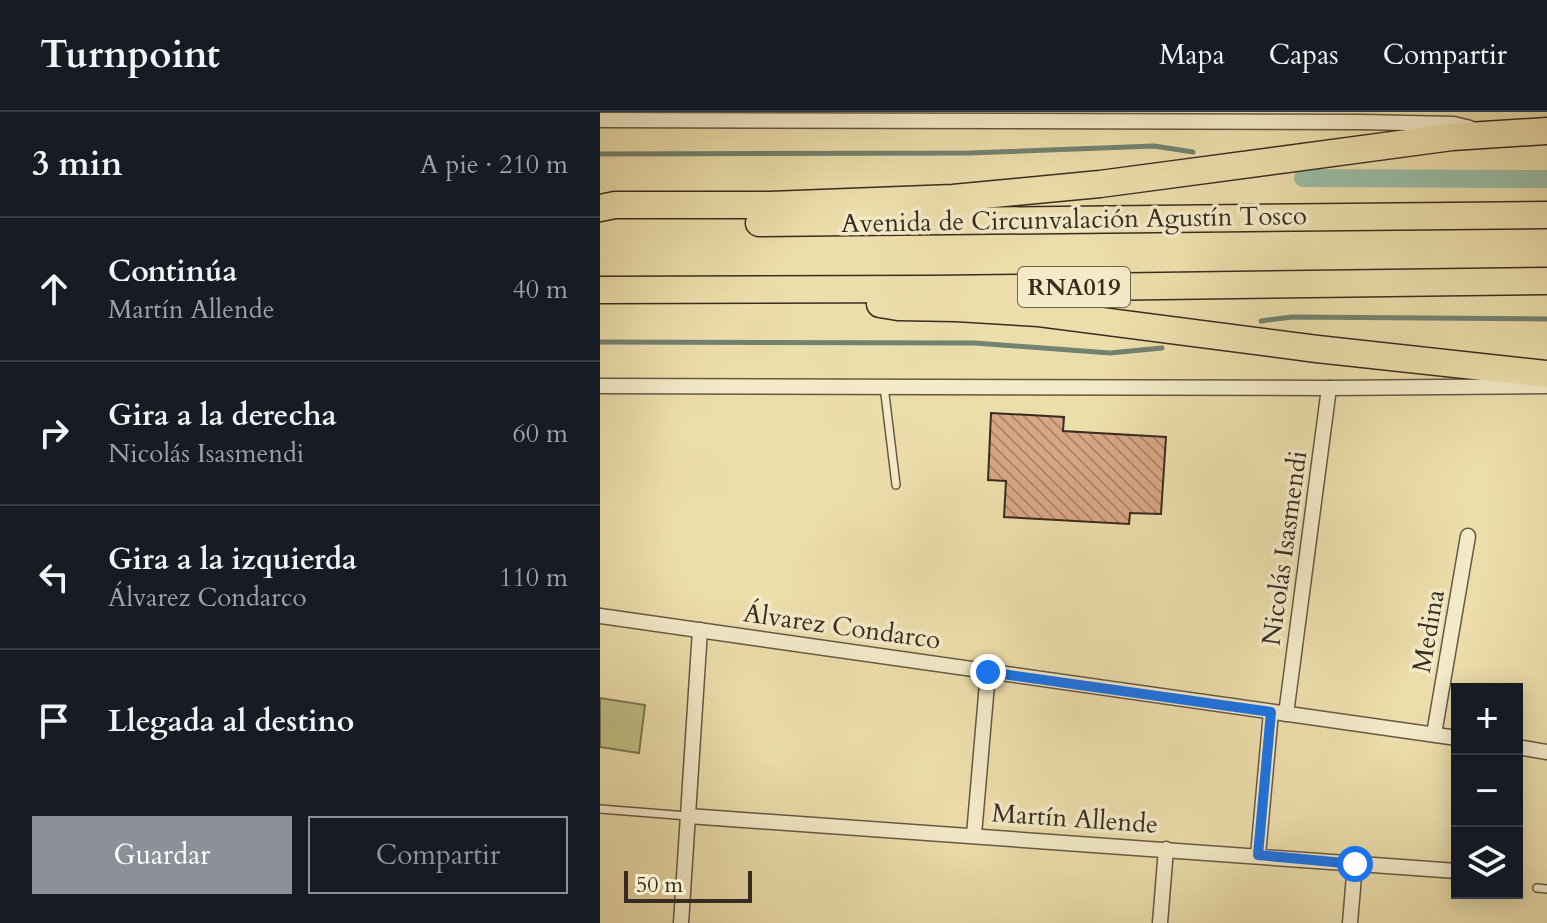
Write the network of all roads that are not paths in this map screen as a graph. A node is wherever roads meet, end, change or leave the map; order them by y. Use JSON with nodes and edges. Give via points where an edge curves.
{"nodes":[{"id":1,"x":827,"y":115,"type":"edge"},
{"id":2,"x":661,"y":116,"type":"edge"},
{"id":3,"x":896,"y":116,"type":"edge"},
{"id":4,"x":600,"y":120,"type":"edge"},
{"id":5,"x":1547,"y":131,"type":"edge"},
{"id":6,"x":1481,"y":134,"type":"junction"},
{"id":7,"x":600,"y":208,"type":"edge"},
{"id":8,"x":1547,"y":215,"type":"edge"},
{"id":9,"x":600,"y":223,"type":"edge"},
{"id":10,"x":1547,"y":281,"type":"edge"},
{"id":11,"x":600,"y":290,"type":"edge"},
{"id":12,"x":810,"y":290,"type":"junction"},
{"id":13,"x":1547,"y":374,"type":"edge"},
{"id":14,"x":600,"y":386,"type":"edge"},
{"id":15,"x":884,"y":386,"type":"junction"},
{"id":16,"x":1547,"y":386,"type":"edge"},
{"id":17,"x":1329,"y":388,"type":"junction"},
{"id":18,"x":896,"y":485,"type":"dead end"},
{"id":19,"x":1468,"y":536,"type":"dead end"},
{"id":20,"x":600,"y":616,"type":"edge"},
{"id":21,"x":700,"y":630,"type":"junction"},
{"id":22,"x":988,"y":672,"type":"junction"},
{"id":23,"x":1278,"y":713,"type":"junction"},
{"id":24,"x":1434,"y":734,"type":"junction"},
{"id":25,"x":1451,"y":737,"type":"edge"},
{"id":26,"x":1523,"y":748,"type":"edge"},
{"id":27,"x":1547,"y":752,"type":"edge"},
{"id":28,"x":600,"y":809,"type":"edge"},
{"id":29,"x":688,"y":816,"type":"junction"},
{"id":30,"x":974,"y":835,"type":"junction"},
{"id":31,"x":1166,"y":849,"type":"junction"},
{"id":32,"x":1258,"y":855,"type":"junction"},
{"id":33,"x":1355,"y":864,"type":"junction"},
{"id":34,"x":1451,"y":871,"type":"edge"},
{"id":35,"x":1537,"y":888,"type":"dead end"},
{"id":36,"x":1547,"y":889,"type":"edge"},
{"id":37,"x":681,"y":923,"type":"edge"},
{"id":38,"x":1160,"y":923,"type":"edge"},
{"id":39,"x":1350,"y":923,"type":"edge"}],
"edges":[{"from":1,"to":2,"type":"street"},
{"from":1,"to":3,"type":"street"},
{"from":2,"to":4,"type":"street"},
{"from":3,"to":6,"type":"street","via":[[1423,123],[1454,124]]},
{"from":5,"to":6,"type":"highway"},
{"from":6,"to":7,"type":"highway","via":[[992,195]]},
{"from":8,"to":9,"type":"highway","name":"Avenida de Circunvalación Agustín Tosco"},
{"from":10,"to":12,"type":"highway","number":"RNA019"},
{"from":11,"to":12,"type":"highway","number":"RNA019"},
{"from":12,"to":13,"type":"highway","via":[[898,307],[1039,313]]},
{"from":14,"to":15,"type":"street"},
{"from":15,"to":17,"type":"street"},
{"from":15,"to":18,"type":"lane"},
{"from":16,"to":17,"type":"street"},
{"from":17,"to":23,"type":"street","name":"Nicolás Isasmendi"},
{"from":19,"to":24,"type":"street","name":"Medina"},
{"from":20,"to":21,"type":"street","name":"Álvarez Condarco"},
{"from":21,"to":22,"type":"street","name":"Álvarez Condarco"},
{"from":21,"to":29,"type":"street"},
{"from":22,"to":23,"type":"street","name":"Álvarez Condarco"},
{"from":22,"to":30,"type":"street"},
{"from":23,"to":24,"type":"street","name":"Álvarez Condarco"},
{"from":23,"to":32,"type":"street","name":"Nicolás Isasmendi"},
{"from":24,"to":25,"type":"street","name":"Álvarez Condarco"},
{"from":26,"to":27,"type":"street"},
{"from":28,"to":29,"type":"lane"},
{"from":29,"to":30,"type":"street","name":"Martín Allende"},
{"from":29,"to":37,"type":"street"},
{"from":30,"to":31,"type":"street","name":"Martín Allende"},
{"from":31,"to":32,"type":"street","name":"Martín Allende"},
{"from":31,"to":38,"type":"street"},
{"from":32,"to":33,"type":"street","name":"Martín Allende"},
{"from":33,"to":34,"type":"street","name":"Martín Allende"},
{"from":33,"to":39,"type":"street"},
{"from":35,"to":36,"type":"lane"}]}
